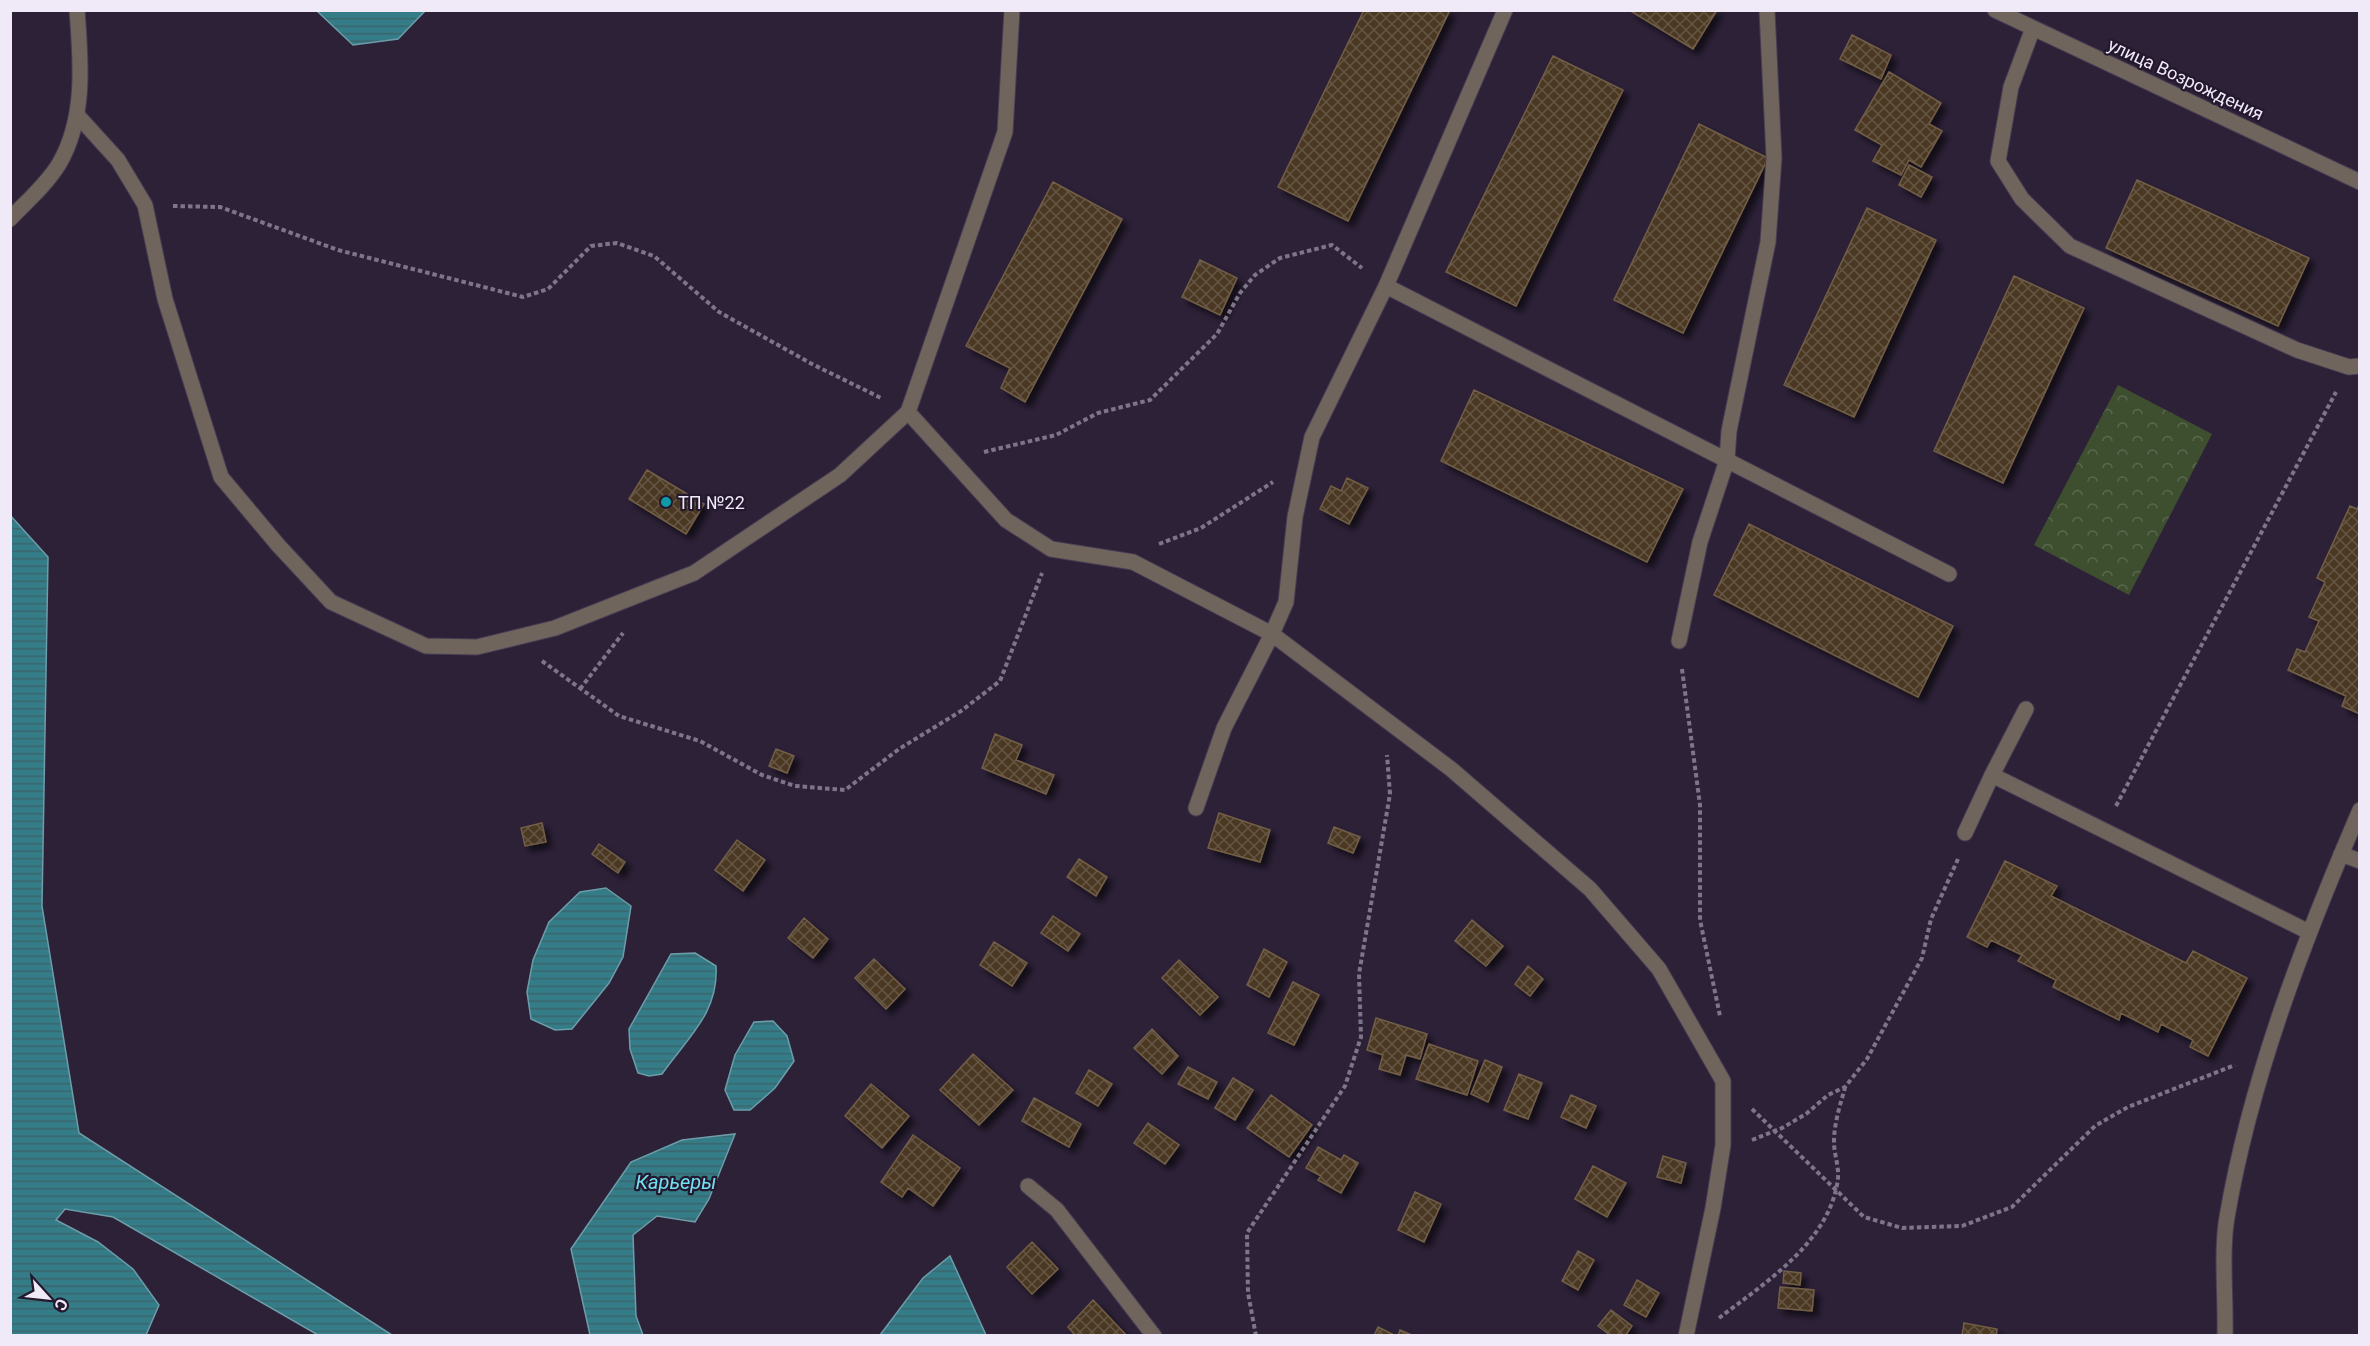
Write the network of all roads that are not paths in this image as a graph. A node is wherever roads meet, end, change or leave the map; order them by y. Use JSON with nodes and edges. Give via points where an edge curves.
{"nodes":[{"id":1,"x":77,"y":10,"type":"edge"},
{"id":2,"x":1012,"y":10,"type":"edge"},
{"id":3,"x":1505,"y":10,"type":"edge"},
{"id":4,"x":1767,"y":10,"type":"edge"},
{"id":5,"x":1995,"y":10,"type":"edge"},
{"id":6,"x":2033,"y":28,"type":"junction"},
{"id":7,"x":78,"y":116,"type":"junction"},
{"id":8,"x":2360,"y":182,"type":"edge"},
{"id":9,"x":10,"y":219,"type":"edge"},
{"id":10,"x":1386,"y":286,"type":"junction"},
{"id":11,"x":2354,"y":367,"type":"edge"},
{"id":12,"x":908,"y":412,"type":"junction"},
{"id":13,"x":1727,"y":460,"type":"junction"},
{"id":14,"x":1949,"y":574,"type":"dead end"},
{"id":15,"x":1272,"y":634,"type":"junction"},
{"id":16,"x":1679,"y":641,"type":"road end"},
{"id":17,"x":2026,"y":709,"type":"dead end"},
{"id":18,"x":1992,"y":776,"type":"junction"},
{"id":19,"x":1196,"y":808,"type":"dead end"},
{"id":20,"x":2360,"y":810,"type":"edge"},
{"id":21,"x":1965,"y":833,"type":"road end"},
{"id":22,"x":2341,"y":854,"type":"junction"},
{"id":23,"x":2360,"y":861,"type":"edge"},
{"id":24,"x":2309,"y":932,"type":"junction"},
{"id":25,"x":1028,"y":1186,"type":"dead end"},
{"id":26,"x":1154,"y":1335,"type":"edge"},
{"id":27,"x":1686,"y":1335,"type":"edge"},
{"id":28,"x":2225,"y":1335,"type":"edge"}],
"edges":[{"from":1,"to":7,"type":"street"},
{"from":2,"to":12,"type":"street","via":[[1005,132]]},
{"from":3,"to":10,"type":"street"},
{"from":4,"to":13,"type":"street","via":[[1774,158],[1768,242],[1729,431]]},
{"from":5,"to":6,"type":"street","name":"улица Возрождения"},
{"from":6,"to":8,"type":"street","name":"улица Возрождения"},
{"from":6,"to":11,"type":"street","via":[[2011,87],[1998,161],[2022,199],[2070,246],[2297,350]]},
{"from":7,"to":9,"type":"street","via":[[59,164]]},
{"from":7,"to":12,"type":"street","via":[[118,160],[145,205],[165,299],[221,477],[331,602],[426,646],[477,647],[555,628],[694,573],[840,475]]},
{"from":10,"to":13,"type":"street"},
{"from":10,"to":15,"type":"street","via":[[1312,437],[1294,517],[1286,602]]},
{"from":12,"to":15,"type":"street","via":[[1006,520],[1051,549],[1133,562]]},
{"from":13,"to":14,"type":"street"},
{"from":13,"to":16,"type":"street","via":[[1700,542]]},
{"from":15,"to":19,"type":"street","via":[[1224,728]]},
{"from":15,"to":27,"type":"street","via":[[1451,769],[1590,889],[1659,969],[1723,1081],[1721,1153],[1713,1208]]},
{"from":17,"to":18,"type":"street"},
{"from":18,"to":21,"type":"street"},
{"from":18,"to":24,"type":"street"},
{"from":20,"to":22,"type":"street"},
{"from":22,"to":23,"type":"street"},
{"from":22,"to":24,"type":"street"},
{"from":24,"to":28,"type":"street","via":[[2250,1112],[2227,1219]]},
{"from":25,"to":26,"type":"street","via":[[1057,1210]]}]}
